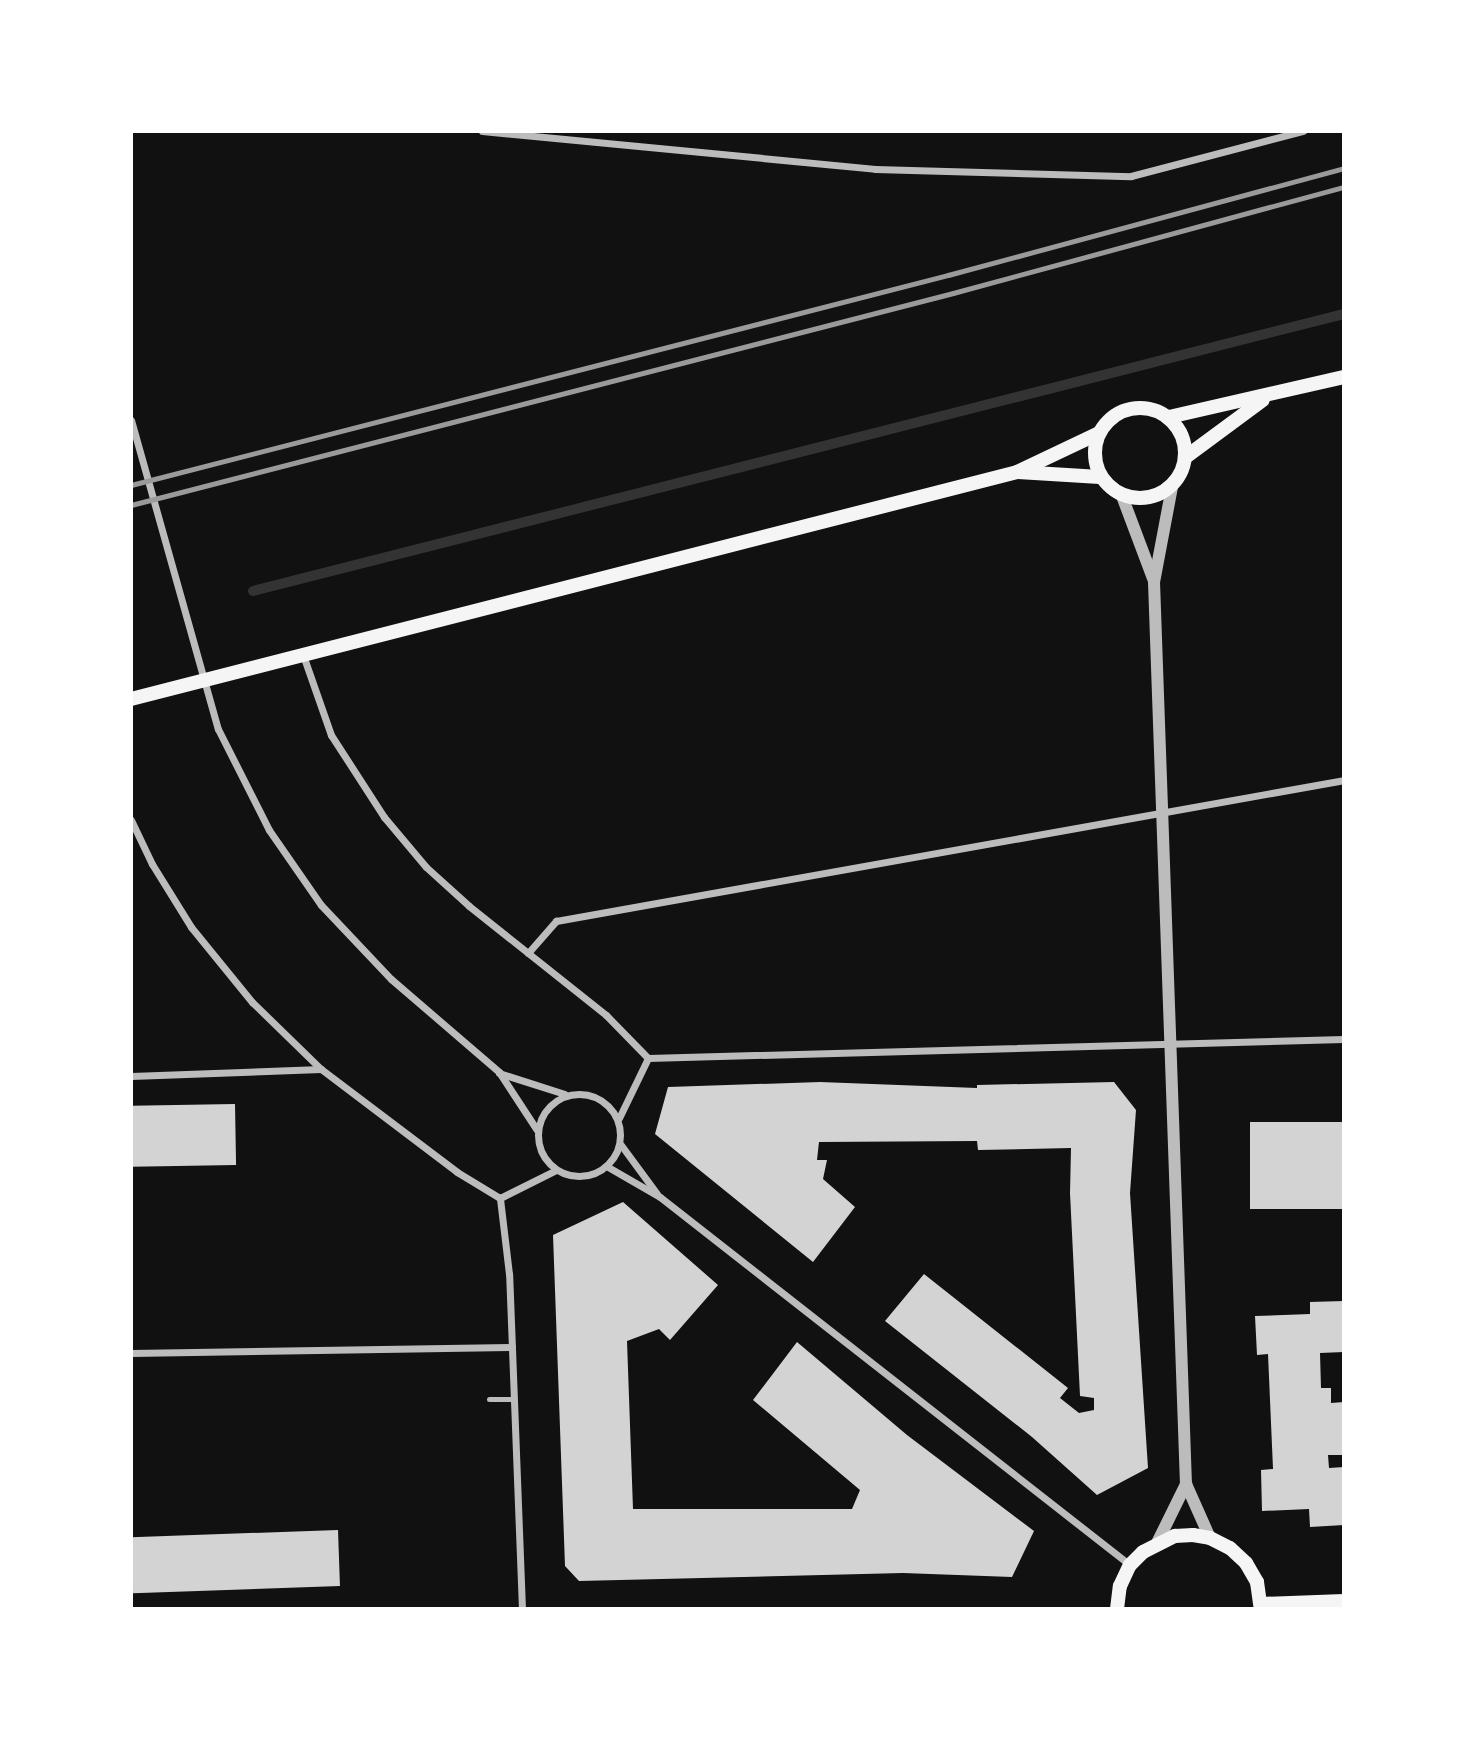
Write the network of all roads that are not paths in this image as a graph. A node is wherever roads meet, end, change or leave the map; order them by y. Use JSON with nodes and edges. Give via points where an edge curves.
{"nodes":[{"id":1,"x":482,"y":131,"type":"edge"},
{"id":2,"x":1303,"y":131,"type":"edge"},
{"id":3,"x":1344,"y":377,"type":"edge"},
{"id":4,"x":1267,"y":397,"type":"junction"},
{"id":5,"x":1169,"y":416,"type":"junction"},
{"id":6,"x":131,"y":420,"type":"edge"},
{"id":7,"x":1097,"y":434,"type":"junction"},
{"id":8,"x":1186,"y":456,"type":"junction"},
{"id":9,"x":1017,"y":472,"type":"junction"},
{"id":10,"x":1100,"y":477,"type":"junction"},
{"id":11,"x":1172,"y":487,"type":"junction"},
{"id":12,"x":1122,"y":496,"type":"junction"},
{"id":13,"x":1154,"y":582,"type":"junction"},
{"id":14,"x":303,"y":655,"type":"junction"},
{"id":15,"x":131,"y":699,"type":"edge"},
{"id":16,"x":1344,"y":780,"type":"edge"},
{"id":17,"x":1162,"y":813,"type":"junction"},
{"id":18,"x":131,"y":820,"type":"edge"},
{"id":19,"x":528,"y":953,"type":"junction"},
{"id":20,"x":1344,"y":1039,"type":"edge"},
{"id":21,"x":1171,"y":1044,"type":"junction"},
{"id":22,"x":648,"y":1058,"type":"junction"},
{"id":23,"x":321,"y":1069,"type":"junction"},
{"id":24,"x":499,"y":1072,"type":"junction"},
{"id":25,"x":131,"y":1076,"type":"edge"},
{"id":26,"x":565,"y":1094,"type":"junction"},
{"id":27,"x":619,"y":1118,"type":"junction"},
{"id":28,"x":537,"y":1130,"type":"junction"},
{"id":29,"x":621,"y":1145,"type":"junction"},
{"id":30,"x":608,"y":1167,"type":"junction"},
{"id":31,"x":556,"y":1170,"type":"junction"},
{"id":32,"x":500,"y":1198,"type":"junction"},
{"id":33,"x":660,"y":1198,"type":"junction"},
{"id":34,"x":512,"y":1347,"type":"junction"},
{"id":35,"x":131,"y":1353,"type":"edge"},
{"id":36,"x":489,"y":1399,"type":"dead end"},
{"id":37,"x":514,"y":1399,"type":"junction"},
{"id":38,"x":1186,"y":1484,"type":"junction"},
{"id":39,"x":1210,"y":1538,"type":"junction"},
{"id":40,"x":1158,"y":1541,"type":"junction"},
{"id":41,"x":1130,"y":1565,"type":"junction"},
{"id":42,"x":1344,"y":1601,"type":"edge"},
{"id":43,"x":1261,"y":1606,"type":"edge"},
{"id":44,"x":522,"y":1609,"type":"edge"},
{"id":45,"x":1116,"y":1609,"type":"edge"}],
"edges":[{"from":1,"to":2,"type":"street","via":[[875,169],[1130,176]]},
{"from":3,"to":4,"type":"main road"},
{"from":4,"to":5,"type":"main road"},
{"from":4,"to":8,"type":"main road"},
{"from":5,"to":7,"type":"main road","via":[[1143,406],[1115,412]]},
{"from":5,"to":8,"type":"main road","via":[[1183,434]]},
{"from":6,"to":24,"type":"street","via":[[218,729],[269,830],[321,905],[391,979]]},
{"from":7,"to":9,"type":"main road"},
{"from":7,"to":10,"type":"main road","via":[[1093,456]]},
{"from":8,"to":11,"type":"main road"},
{"from":9,"to":10,"type":"main road"},
{"from":9,"to":14,"type":"main road"},
{"from":10,"to":12,"type":"main road"},
{"from":11,"to":12,"type":"main road","via":[[1148,499]]},
{"from":11,"to":13,"type":"street"},
{"from":12,"to":13,"type":"street"},
{"from":13,"to":17,"type":"street"},
{"from":14,"to":15,"type":"main road"},
{"from":14,"to":19,"type":"street","via":[[331,735],[384,817],[426,867]]},
{"from":16,"to":17,"type":"street"},
{"from":17,"to":19,"type":"street","via":[[556,921]]},
{"from":17,"to":21,"type":"street"},
{"from":18,"to":23,"type":"street","via":[[191,927],[252,1002]]},
{"from":19,"to":22,"type":"street","via":[[607,1015]]},
{"from":20,"to":21,"type":"street"},
{"from":21,"to":22,"type":"street"},
{"from":21,"to":38,"type":"street"},
{"from":22,"to":27,"type":"street"},
{"from":23,"to":25,"type":"street"},
{"from":23,"to":32,"type":"street","via":[[457,1172]]},
{"from":24,"to":26,"type":"street"},
{"from":24,"to":28,"type":"street"},
{"from":26,"to":27,"type":"street","via":[[597,1095]]},
{"from":26,"to":28,"type":"street","via":[[546,1108]]},
{"from":27,"to":29,"type":"street"},
{"from":28,"to":31,"type":"street","via":[[541,1153]]},
{"from":29,"to":30,"type":"street"},
{"from":29,"to":33,"type":"street"},
{"from":30,"to":31,"type":"street","via":[[582,1177]]},
{"from":30,"to":33,"type":"street"},
{"from":31,"to":32,"type":"street"},
{"from":32,"to":34,"type":"street"},
{"from":33,"to":41,"type":"street"},
{"from":34,"to":35,"type":"street"},
{"from":34,"to":37,"type":"street"},
{"from":36,"to":37,"type":"lane"},
{"from":37,"to":44,"type":"street"},
{"from":38,"to":39,"type":"street"},
{"from":38,"to":40,"type":"street"},
{"from":39,"to":40,"type":"main road","via":[[1175,1536]]},
{"from":39,"to":43,"type":"main road","via":[[1246,1563],[1257,1582]]},
{"from":40,"to":41,"type":"main road"},
{"from":41,"to":45,"type":"main road"},
{"from":42,"to":43,"type":"main road"}]}
